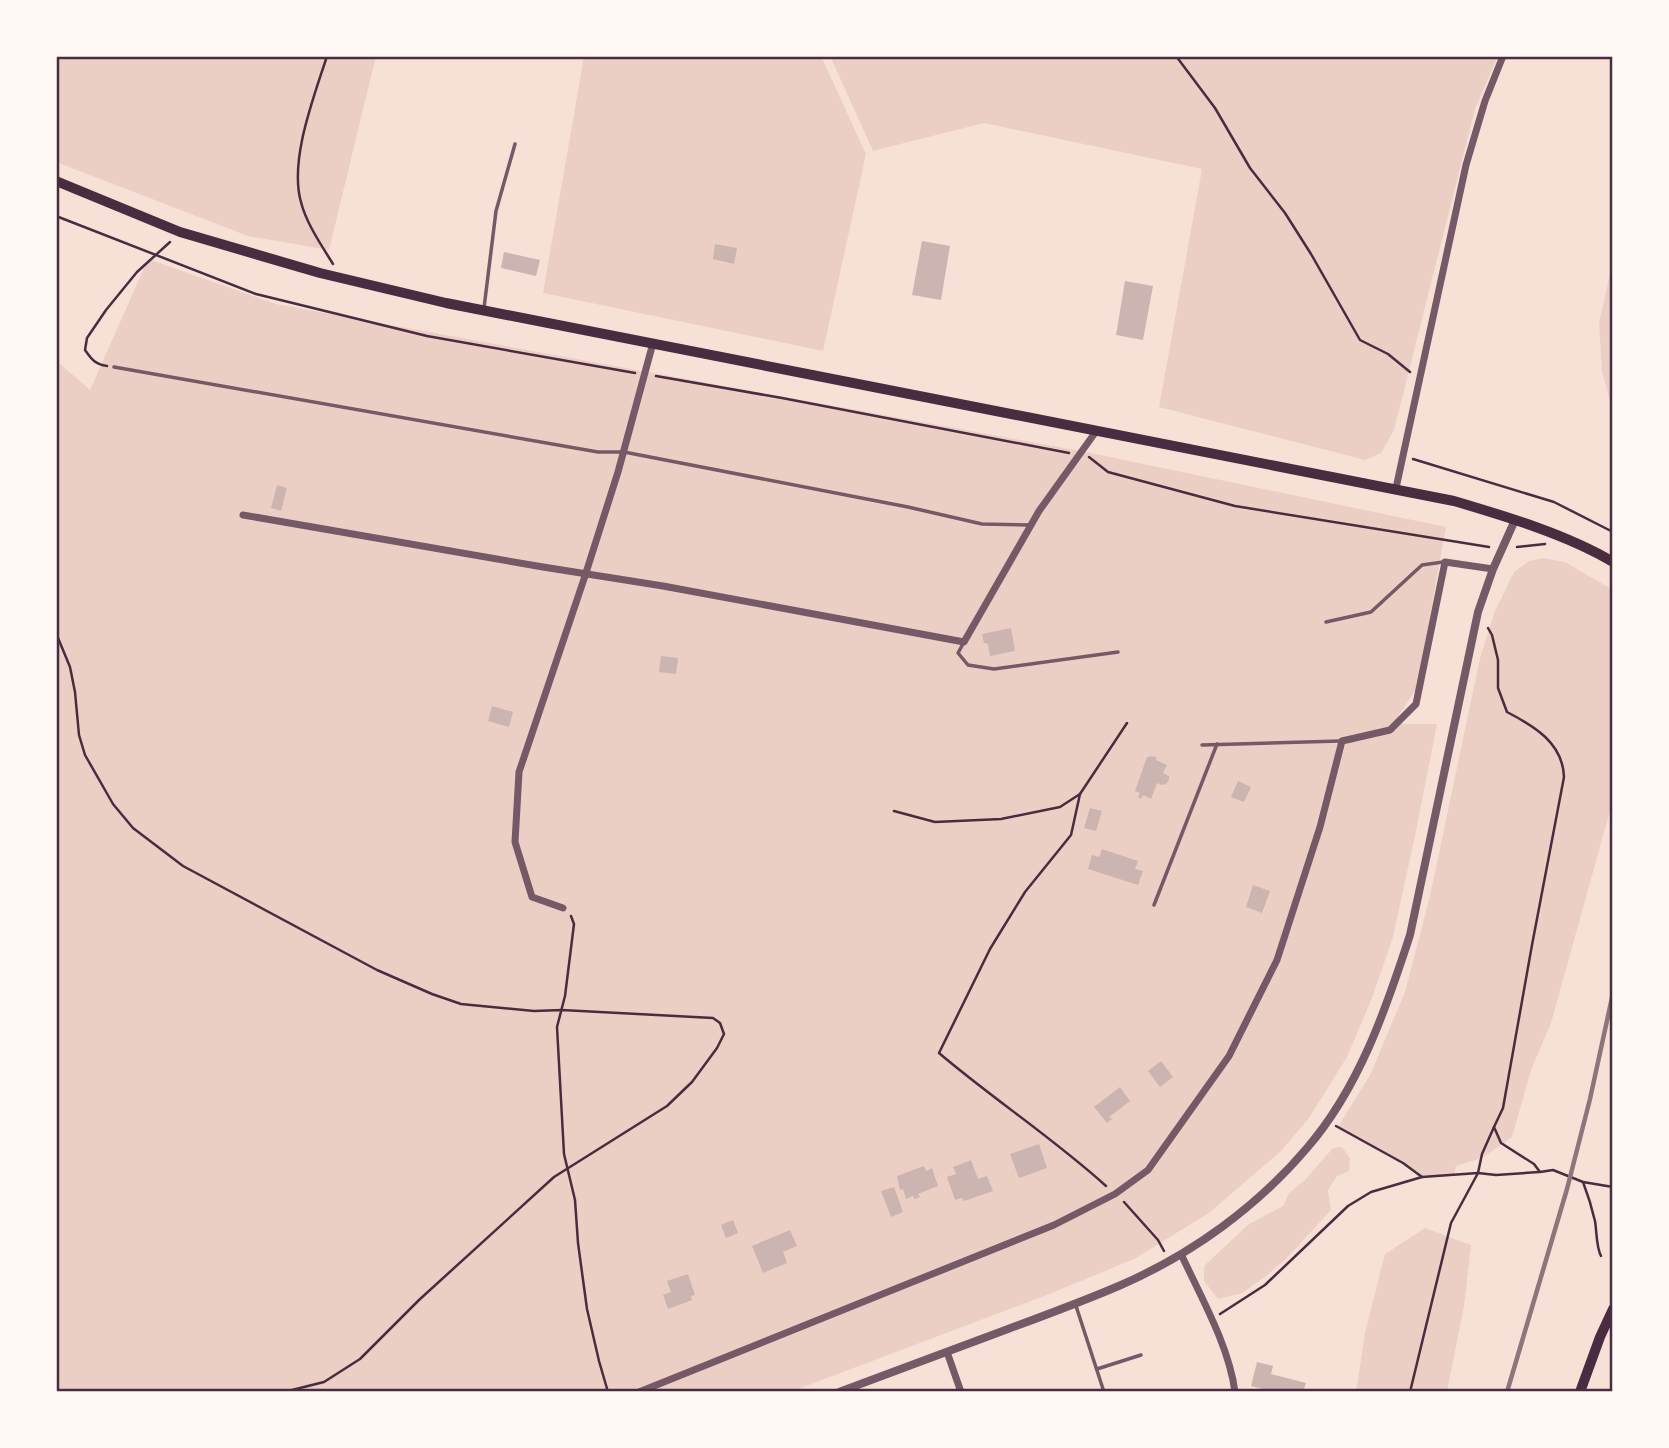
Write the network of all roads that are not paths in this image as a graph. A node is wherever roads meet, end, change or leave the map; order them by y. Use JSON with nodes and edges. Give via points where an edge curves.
{"nodes":[{"id":1,"x":1503,"y":56,"type":"edge"},
{"id":2,"x":515,"y":145,"type":"dead end"},
{"id":3,"x":56,"y":181,"type":"edge"},
{"id":4,"x":484,"y":310,"type":"junction"},
{"id":5,"x":653,"y":343,"type":"junction"},
{"id":6,"x":114,"y":366,"type":"road end"},
{"id":7,"x":1097,"y":430,"type":"junction"},
{"id":8,"x":624,"y":452,"type":"junction"},
{"id":9,"x":1396,"y":488,"type":"junction"},
{"id":10,"x":243,"y":515,"type":"dead end"},
{"id":11,"x":1515,"y":520,"type":"junction"},
{"id":12,"x":1030,"y":525,"type":"junction"},
{"id":13,"x":1445,"y":562,"type":"junction"},
{"id":14,"x":1613,"y":562,"type":"edge"},
{"id":15,"x":1493,"y":569,"type":"junction"},
{"id":16,"x":586,"y":574,"type":"junction"},
{"id":17,"x":1326,"y":622,"type":"dead end"},
{"id":18,"x":964,"y":642,"type":"junction"},
{"id":19,"x":1118,"y":652,"type":"dead end"},
{"id":20,"x":1342,"y":741,"type":"junction"},
{"id":21,"x":1217,"y":744,"type":"junction"},
{"id":22,"x":1202,"y":745,"type":"dead end"},
{"id":23,"x":1154,"y":905,"type":"dead end"},
{"id":24,"x":563,"y":908,"type":"road end"},
{"id":25,"x":1181,"y":1254,"type":"junction"},
{"id":26,"x":1075,"y":1304,"type":"junction"},
{"id":27,"x":1613,"y":1309,"type":"edge"},
{"id":28,"x":947,"y":1352,"type":"junction"},
{"id":29,"x":1141,"y":1355,"type":"dead end"},
{"id":30,"x":1097,"y":1369,"type":"junction"},
{"id":31,"x":639,"y":1392,"type":"edge"},
{"id":32,"x":839,"y":1392,"type":"edge"},
{"id":33,"x":961,"y":1392,"type":"edge"},
{"id":34,"x":1104,"y":1392,"type":"edge"},
{"id":35,"x":1235,"y":1392,"type":"edge"},
{"id":36,"x":1580,"y":1392,"type":"edge"}],
"edges":[{"from":1,"to":9,"type":"street","via":[[1466,165]]},
{"from":2,"to":4,"type":"lane","via":[[496,211]]},
{"from":3,"to":4,"type":"main road","via":[[180,232],[342,279]]},
{"from":4,"to":5,"type":"main road"},
{"from":5,"to":7,"type":"main road"},
{"from":5,"to":8,"type":"street"},
{"from":6,"to":8,"type":"lane","via":[[598,452]]},
{"from":7,"to":9,"type":"main road"},
{"from":7,"to":12,"type":"street"},
{"from":8,"to":12,"type":"lane","via":[[982,524]]},
{"from":8,"to":16,"type":"street"},
{"from":9,"to":11,"type":"main road"},
{"from":10,"to":16,"type":"street"},
{"from":11,"to":14,"type":"main road"},
{"from":11,"to":15,"type":"street"},
{"from":12,"to":18,"type":"street"},
{"from":13,"to":15,"type":"street"},
{"from":13,"to":17,"type":"lane","via":[[1422,565],[1371,612]]},
{"from":13,"to":20,"type":"street","via":[[1416,704],[1390,730]]},
{"from":15,"to":25,"type":"street","via":[[1478,612],[1410,935],[1373,1038],[1346,1092],[1308,1147],[1257,1199]]},
{"from":16,"to":18,"type":"street"},
{"from":16,"to":24,"type":"street","via":[[519,772],[515,842],[532,897]]},
{"from":18,"to":19,"type":"lane","via":[[958,653],[968,665],[994,669]]},
{"from":20,"to":21,"type":"lane"},
{"from":20,"to":31,"type":"street","via":[[1278,960],[1229,1056],[1147,1170],[1115,1194],[1054,1225]]},
{"from":21,"to":22,"type":"lane"},
{"from":21,"to":23,"type":"lane"},
{"from":25,"to":26,"type":"street"},
{"from":25,"to":35,"type":"street","via":[[1218,1335]]},
{"from":26,"to":28,"type":"street"},
{"from":26,"to":30,"type":"lane"},
{"from":27,"to":36,"type":"main road"},
{"from":28,"to":32,"type":"street"},
{"from":28,"to":33,"type":"street"},
{"from":29,"to":30,"type":"lane"},
{"from":30,"to":34,"type":"lane"}]}
